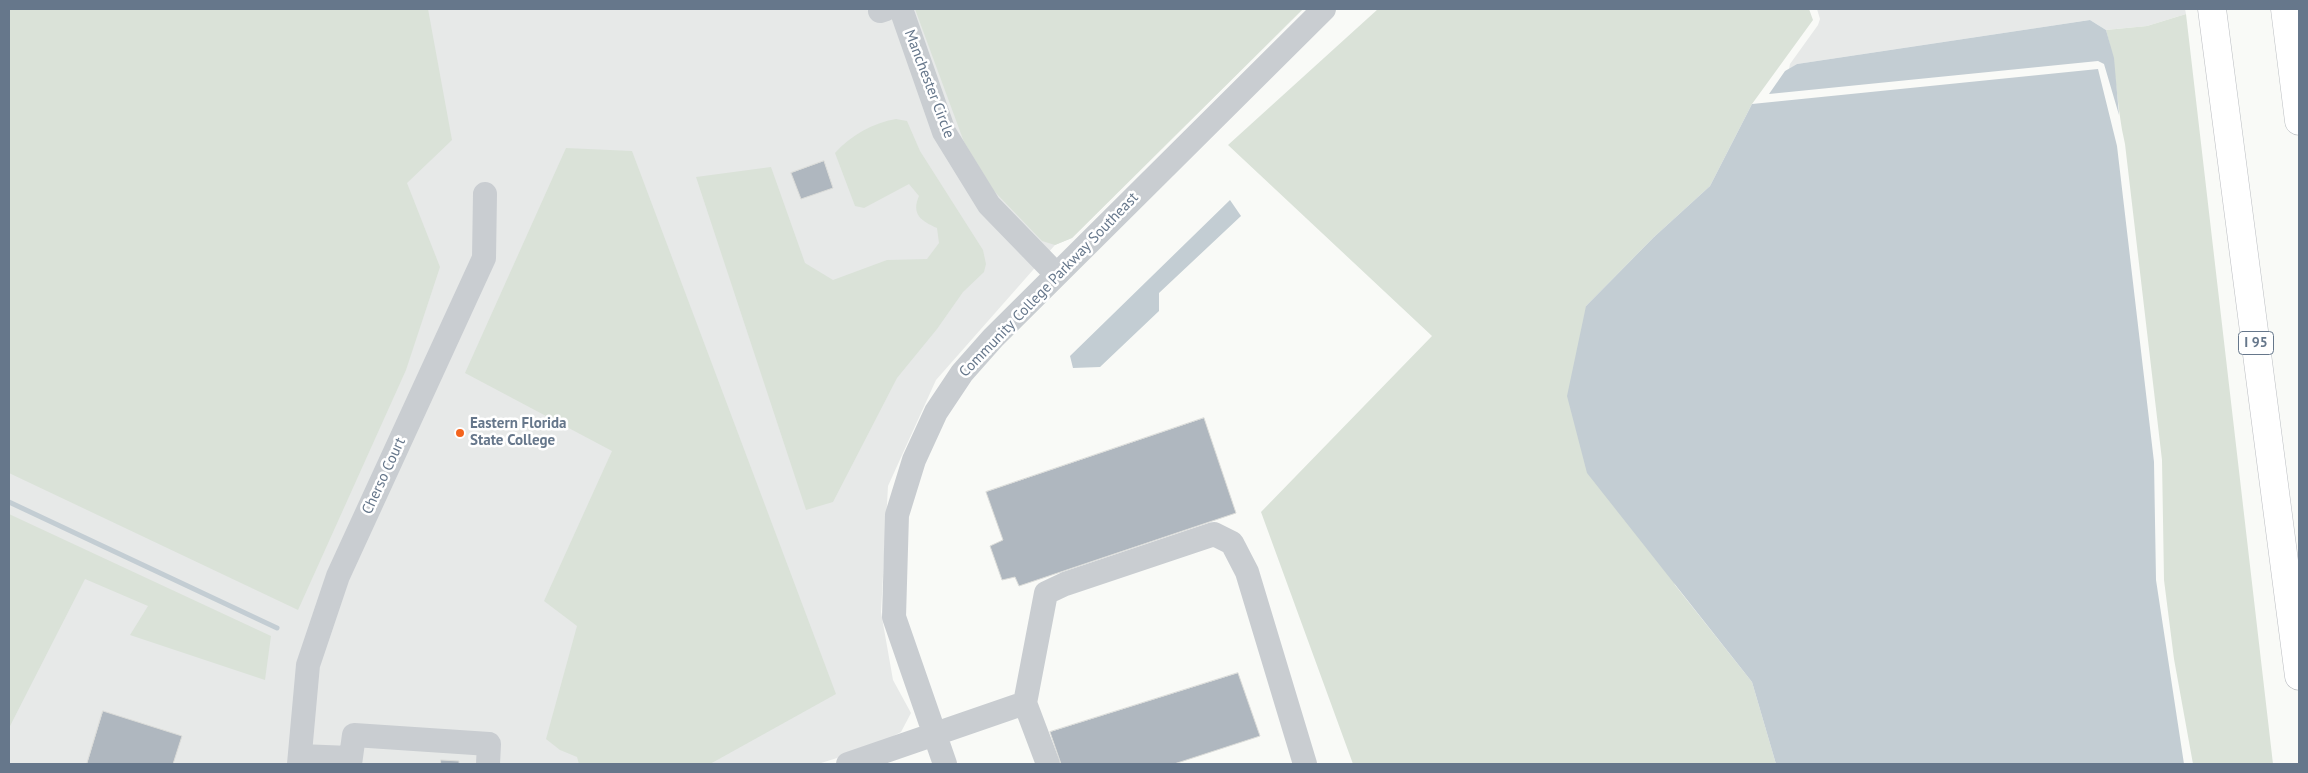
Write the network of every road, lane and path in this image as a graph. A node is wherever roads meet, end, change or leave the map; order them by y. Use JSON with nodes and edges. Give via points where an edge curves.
{"nodes":[{"id":1,"x":1324,"y":9,"type":"edge"},
{"id":2,"x":2212,"y":9,"type":"edge"},
{"id":3,"x":2285,"y":9,"type":"edge"},
{"id":4,"x":889,"y":10,"type":"edge"},
{"id":5,"x":2299,"y":121,"type":"edge"},
{"id":6,"x":485,"y":194,"type":"dead end"},
{"id":7,"x":1056,"y":274,"type":"junction"},
{"id":8,"x":2299,"y":676,"type":"edge"},
{"id":9,"x":1026,"y":702,"type":"junction"},
{"id":10,"x":935,"y":734,"type":"junction"},
{"id":11,"x":300,"y":760,"type":"edge"},
{"id":12,"x":350,"y":761,"type":"edge"},
{"id":13,"x":488,"y":764,"type":"edge"},
{"id":14,"x":848,"y":764,"type":"edge"},
{"id":15,"x":945,"y":764,"type":"edge"},
{"id":16,"x":1048,"y":764,"type":"edge"},
{"id":17,"x":1305,"y":764,"type":"edge"}],
"edges":[{"from":1,"to":7,"type":"street","name":"Community College Parkway Southeast"},
{"from":2,"to":8,"type":"highway","number":"I 95"},
{"from":3,"to":5,"type":"highway"},
{"from":4,"to":7,"type":"street","name":"Manchester Circle","via":[[944,132],[989,205]]},
{"from":6,"to":11,"type":"street","name":"Cherso Court","via":[[484,258],[338,576],[308,664]]},
{"from":7,"to":10,"type":"street","name":"Community College Parkway Southeast","via":[[962,373],[941,404],[914,460],[897,515],[894,617]]},
{"from":9,"to":10,"type":"street"},
{"from":9,"to":16,"type":"street"},
{"from":9,"to":17,"type":"street","via":[[1046,593],[1214,534],[1232,543],[1247,572]]},
{"from":10,"to":14,"type":"street"},
{"from":10,"to":15,"type":"street","name":"Community College Parkway Southeast"},
{"from":11,"to":12,"type":"street"},
{"from":12,"to":13,"type":"street","via":[[354,735],[489,744]]}]}
